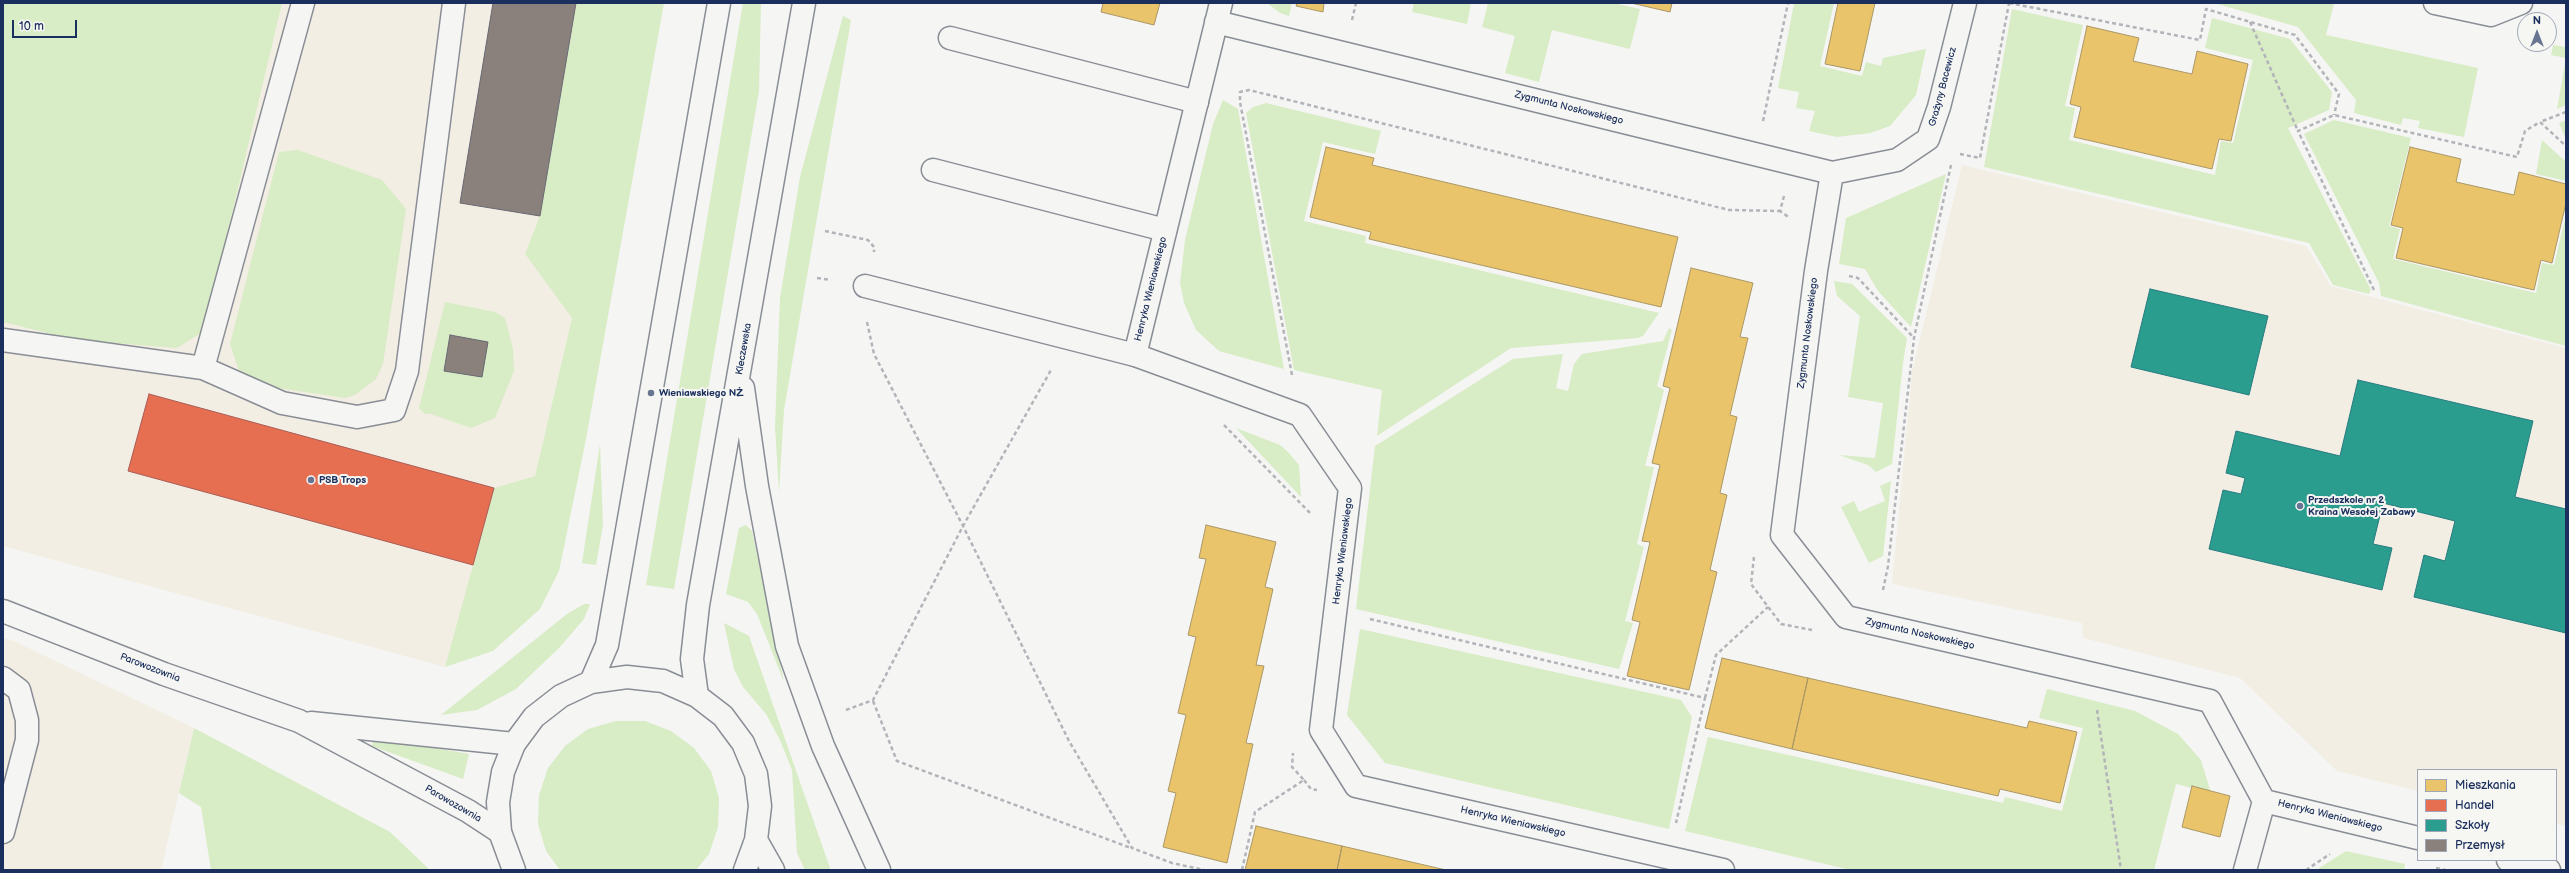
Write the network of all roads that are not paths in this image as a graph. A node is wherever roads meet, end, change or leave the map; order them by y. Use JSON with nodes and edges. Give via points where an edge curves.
{"nodes":[{"id":1,"x":303,"y":3,"type":"edge"},
{"id":2,"x":454,"y":3,"type":"edge"},
{"id":3,"x":718,"y":3,"type":"edge"},
{"id":4,"x":804,"y":3,"type":"edge"},
{"id":5,"x":1964,"y":3,"type":"edge"},
{"id":6,"x":2435,"y":3,"type":"edge"},
{"id":7,"x":2521,"y":3,"type":"edge"},
{"id":8,"x":1219,"y":12,"type":"edge"},
{"id":9,"x":950,"y":38,"type":"dead end"},
{"id":10,"x":1197,"y":102,"type":"junction"},
{"id":11,"x":933,"y":170,"type":"dead end"},
{"id":12,"x":1832,"y":173,"type":"junction"},
{"id":13,"x":1165,"y":230,"type":"junction"},
{"id":14,"x":865,"y":286,"type":"road end"},
{"id":15,"x":3,"y":340,"type":"edge"},
{"id":16,"x":1135,"y":355,"type":"junction"},
{"id":17,"x":203,"y":368,"type":"junction"},
{"id":18,"x":740,"y":369,"type":"junction"},
{"id":19,"x":3,"y":611,"type":"edge"},
{"id":20,"x":3,"y":678,"type":"edge"},
{"id":21,"x":591,"y":682,"type":"junction"},
{"id":22,"x":697,"y":696,"type":"junction"},
{"id":23,"x":299,"y":721,"type":"junction"},
{"id":24,"x":514,"y":744,"type":"junction"},
{"id":25,"x":9,"y":786,"type":"edge"},
{"id":26,"x":2264,"y":801,"type":"junction"},
{"id":27,"x":3,"y":832,"type":"edge"},
{"id":28,"x":500,"y":832,"type":"junction"},
{"id":29,"x":2417,"y":838,"type":"edge"},
{"id":30,"x":756,"y":840,"type":"junction"},
{"id":31,"x":2512,"y":861,"type":"edge"},
{"id":32,"x":514,"y":870,"type":"edge"},
{"id":33,"x":744,"y":870,"type":"edge"},
{"id":34,"x":773,"y":870,"type":"edge"},
{"id":35,"x":879,"y":870,"type":"edge"},
{"id":36,"x":1723,"y":870,"type":"edge"},
{"id":37,"x":2245,"y":870,"type":"edge"},
{"id":38,"x":2549,"y":870,"type":"edge"}],
"edges":[{"from":1,"to":17,"type":"street"},
{"from":2,"to":17,"type":"street","via":[[407,372],[394,410],[357,417],[282,402]]},
{"from":3,"to":21,"type":"street","via":[[608,645]]},
{"from":4,"to":18,"type":"street","name":"Kleczewska"},
{"from":5,"to":12,"type":"street","name":"Grażyny Bacewicz","via":[[1939,107],[1928,138],[1897,160]]},
{"from":6,"to":7,"type":"street","via":[[2491,14]]},
{"from":8,"to":10,"type":"street","name":"Henryka Wieniawskiego"},
{"from":8,"to":12,"type":"street","name":"Zygmunta Noskowskiego"},
{"from":9,"to":10,"type":"street"},
{"from":10,"to":13,"type":"street","name":"Henryka Wieniawskiego"},
{"from":11,"to":13,"type":"street"},
{"from":12,"to":26,"type":"street","name":"Zygmunta Noskowskiego","via":[[1816,270],[1782,535],[1846,617],[2210,701]]},
{"from":13,"to":16,"type":"street","name":"Henryka Wieniawskiego"},
{"from":14,"to":16,"type":"street"},
{"from":15,"to":17,"type":"street"},
{"from":16,"to":36,"type":"street","name":"Henryka Wieniawskiego","via":[[1300,415],[1350,488],[1321,730],[1356,786]]},
{"from":18,"to":22,"type":"street","name":"Kleczewska","via":[[698,605],[692,659]]},
{"from":18,"to":35,"type":"street","via":[[757,486],[787,646],[823,746]]},
{"from":19,"to":23,"type":"street","name":"Parowozownia","via":[[164,674]]},
{"from":20,"to":25,"type":"street","via":[[18,690],[27,720],[26,740]]},
{"from":21,"to":22,"type":"street","via":[[627,677],[663,681]]},
{"from":21,"to":24,"type":"street","via":[[560,696],[534,717]]},
{"from":22,"to":30,"type":"street","via":[[724,716],[743,743],[756,774],[760,806]]},
{"from":23,"to":24,"type":"street","name":"Parowozownia"},
{"from":23,"to":28,"type":"street","name":"Parowozownia","via":[[468,811]]},
{"from":24,"to":28,"type":"street","via":[[502,772],[498,802]]},
{"from":25,"to":27,"type":"street"},
{"from":26,"to":29,"type":"street","name":"Henryka Wieniawskiego"},
{"from":26,"to":37,"type":"street","name":"Henryka Wieniawskiego"},
{"from":28,"to":32,"type":"street"},
{"from":30,"to":33,"type":"street"},
{"from":30,"to":34,"type":"street"},
{"from":31,"to":38,"type":"street"}]}
